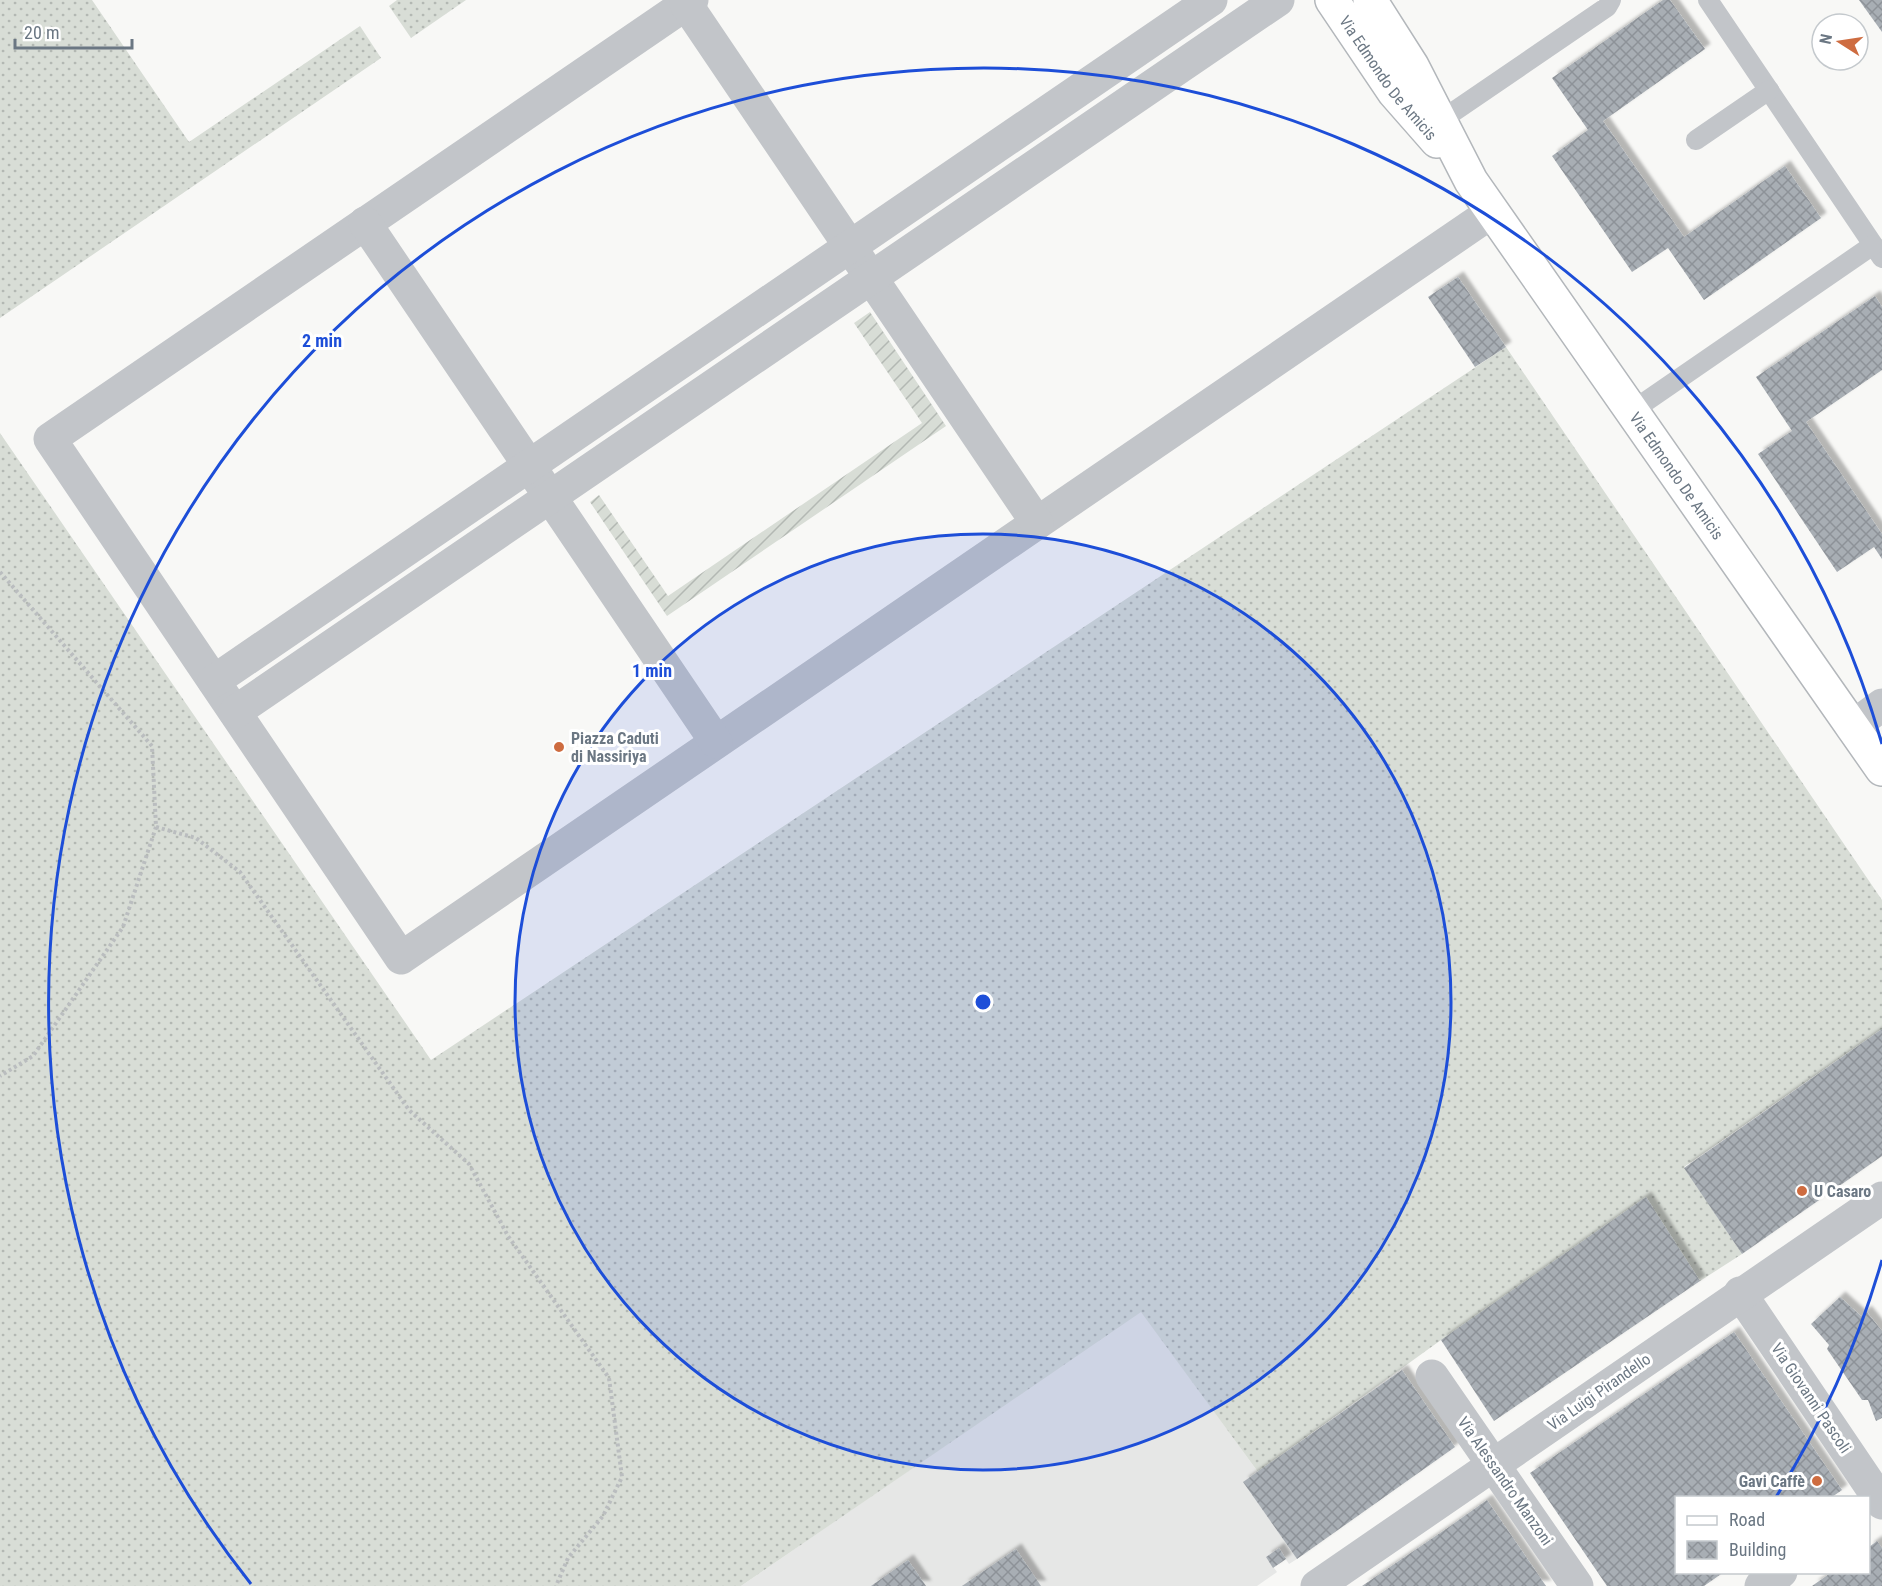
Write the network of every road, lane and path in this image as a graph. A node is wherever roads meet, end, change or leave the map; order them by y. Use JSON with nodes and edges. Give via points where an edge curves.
{"nodes":[{"id":1,"x":1211,"y":0,"type":"edge"},
{"id":2,"x":1278,"y":0,"type":"edge"},
{"id":3,"x":1332,"y":0,"type":"edge"},
{"id":4,"x":1370,"y":0,"type":"edge"},
{"id":5,"x":1611,"y":0,"type":"edge"},
{"id":6,"x":1708,"y":0,"type":"edge"},
{"id":7,"x":689,"y":2,"type":"edge"},
{"id":8,"x":1768,"y":90,"type":"junction"},
{"id":9,"x":1440,"y":121,"type":"junction"},
{"id":10,"x":1696,"y":140,"type":"dead end"},
{"id":11,"x":1471,"y":181,"type":"junction"},
{"id":12,"x":1492,"y":212,"type":"junction"},
{"id":13,"x":365,"y":223,"type":"junction"},
{"id":14,"x":850,"y":246,"type":"junction"},
{"id":15,"x":1877,"y":251,"type":"edge"},
{"id":16,"x":871,"y":278,"type":"junction"},
{"id":17,"x":1632,"y":411,"type":"junction"},
{"id":18,"x":529,"y":466,"type":"junction"},
{"id":19,"x":550,"y":497,"type":"junction"},
{"id":20,"x":1037,"y":523,"type":"junction"},
{"id":21,"x":0,"y":572,"type":"edge"},
{"id":22,"x":214,"y":681,"type":"junction"},
{"id":23,"x":1882,"y":705,"type":"edge"},
{"id":24,"x":235,"y":712,"type":"junction"},
{"id":25,"x":1851,"y":727,"type":"junction"},
{"id":26,"x":716,"y":742,"type":"junction"},
{"id":27,"x":1882,"y":770,"type":"edge"},
{"id":28,"x":156,"y":827,"type":"junction"},
{"id":29,"x":0,"y":1076,"type":"edge"},
{"id":30,"x":1882,"y":1198,"type":"edge"},
{"id":31,"x":1740,"y":1293,"type":"junction"},
{"id":32,"x":1432,"y":1376,"type":"dead end"},
{"id":33,"x":1495,"y":1464,"type":"junction"},
{"id":34,"x":1882,"y":1503,"type":"edge"},
{"id":35,"x":1778,"y":1574,"type":"edge"},
{"id":36,"x":556,"y":1586,"type":"edge"},
{"id":37,"x":1317,"y":1586,"type":"edge"},
{"id":38,"x":1577,"y":1586,"type":"edge"},
{"id":39,"x":1761,"y":1586,"type":"edge"}],
"edges":[{"from":1,"to":14,"type":"street"},
{"from":2,"to":16,"type":"street"},
{"from":3,"to":11,"type":"main road","name":"Via Edmondo De Amicis","via":[[1394,92]]},
{"from":4,"to":9,"type":"main road","name":"Via Edmondo De Amicis","via":[[1412,66]]},
{"from":5,"to":9,"type":"lane","via":[[1607,7]]},
{"from":6,"to":8,"type":"lane"},
{"from":7,"to":13,"type":"street"},
{"from":7,"to":14,"type":"street"},
{"from":8,"to":10,"type":"lane"},
{"from":8,"to":15,"type":"lane"},
{"from":9,"to":11,"type":"main road","name":"Via Edmondo De Amicis"},
{"from":11,"to":12,"type":"main road","name":"Via Edmondo De Amicis"},
{"from":12,"to":17,"type":"main road","name":"Via Edmondo De Amicis"},
{"from":12,"to":20,"type":"street"},
{"from":13,"to":18,"type":"street"},
{"from":13,"to":22,"type":"street","via":[[50,439]]},
{"from":14,"to":16,"type":"street"},
{"from":14,"to":18,"type":"street"},
{"from":15,"to":17,"type":"lane"},
{"from":16,"to":19,"type":"street"},
{"from":16,"to":20,"type":"street"},
{"from":17,"to":25,"type":"main road","name":"Via Edmondo De Amicis"},
{"from":18,"to":19,"type":"street"},
{"from":18,"to":22,"type":"street"},
{"from":19,"to":24,"type":"street"},
{"from":19,"to":26,"type":"street"},
{"from":20,"to":26,"type":"street"},
{"from":21,"to":28,"type":"path","via":[[152,746]]},
{"from":22,"to":24,"type":"street"},
{"from":23,"to":25,"type":"street"},
{"from":24,"to":26,"type":"street","via":[[401,958]]},
{"from":25,"to":27,"type":"main road","name":"Via Edmondo De Amicis"},
{"from":28,"to":29,"type":"path","via":[[123,927],[33,1056]]},
{"from":28,"to":36,"type":"path","via":[[196,838],[240,872],[409,1110],[468,1164],[508,1236],[609,1378],[622,1478],[603,1516],[568,1558]]},
{"from":30,"to":31,"type":"street","name":"Via Luigi Pirandello"},
{"from":31,"to":33,"type":"street","name":"Via Luigi Pirandello"},
{"from":31,"to":34,"type":"street","name":"Via Giovanni Pascoli"},
{"from":32,"to":33,"type":"street","name":"Via Alessandro Manzoni"},
{"from":33,"to":37,"type":"street","name":"Via Luigi Pirandello"},
{"from":33,"to":38,"type":"street","name":"Via Alessandro Manzoni"},
{"from":35,"to":39,"type":"street"}]}
